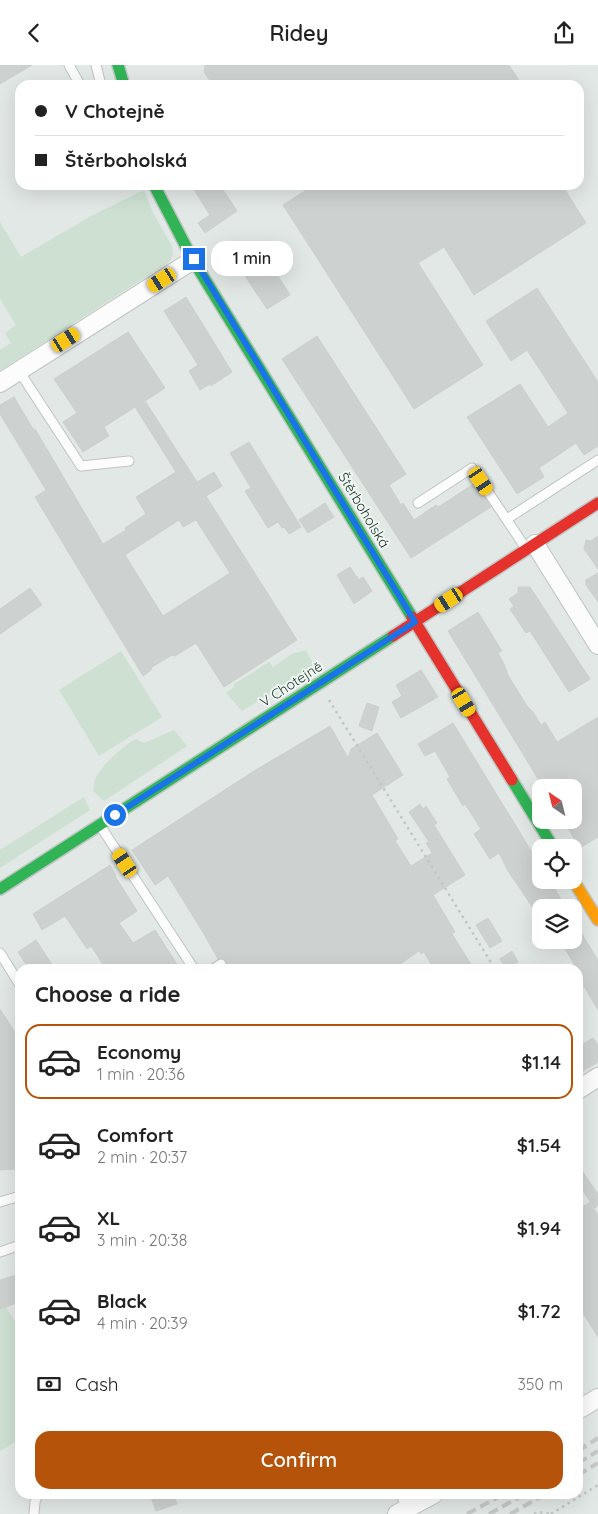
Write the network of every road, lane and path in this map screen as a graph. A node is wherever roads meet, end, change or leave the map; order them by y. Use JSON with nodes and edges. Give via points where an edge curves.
{"nodes":[{"id":1,"x":69,"y":65,"type":"edge"},
{"id":2,"x":96,"y":65,"type":"edge"},
{"id":3,"x":118,"y":65,"type":"edge"},
{"id":4,"x":77,"y":80,"type":"edge"},
{"id":5,"x":99,"y":80,"type":"edge"},
{"id":6,"x":122,"y":80,"type":"edge"},
{"id":7,"x":157,"y":190,"type":"edge"},
{"id":8,"x":194,"y":259,"type":"junction"},
{"id":9,"x":19,"y":371,"type":"junction"},
{"id":10,"x":0,"y":383,"type":"edge"},
{"id":11,"x":598,"y":460,"type":"edge"},
{"id":12,"x":129,"y":461,"type":"dead end"},
{"id":13,"x":418,"y":503,"type":"dead end"},
{"id":14,"x":598,"y":503,"type":"edge"},
{"id":15,"x":507,"y":519,"type":"junction"},
{"id":16,"x":531,"y":547,"type":"junction"},
{"id":17,"x":415,"y":622,"type":"junction"},
{"id":18,"x":598,"y":645,"type":"edge"},
{"id":19,"x":319,"y":684,"type":"junction"},
{"id":20,"x":100,"y":825,"type":"junction"},
{"id":21,"x":548,"y":839,"type":"edge"},
{"id":22,"x":0,"y":889,"type":"edge"},
{"id":23,"x":579,"y":889,"type":"edge"},
{"id":24,"x":598,"y":920,"type":"edge"},
{"id":25,"x":0,"y":953,"type":"edge"},
{"id":26,"x":191,"y":964,"type":"edge"},
{"id":27,"x":492,"y":964,"type":"edge"},
{"id":28,"x":15,"y":977,"type":"edge"},
{"id":29,"x":598,"y":1077,"type":"edge"},
{"id":30,"x":583,"y":1087,"type":"edge"},
{"id":31,"x":15,"y":1198,"type":"edge"},
{"id":32,"x":0,"y":1202,"type":"edge"},
{"id":33,"x":15,"y":1247,"type":"edge"},
{"id":34,"x":0,"y":1252,"type":"edge"},
{"id":35,"x":598,"y":1398,"type":"edge"},
{"id":36,"x":583,"y":1407,"type":"edge"},
{"id":37,"x":598,"y":1485,"type":"edge"},
{"id":38,"x":583,"y":1494,"type":"edge"},
{"id":39,"x":36,"y":1499,"type":"edge"},
{"id":40,"x":419,"y":1499,"type":"edge"},
{"id":41,"x":575,"y":1499,"type":"edge"},
{"id":42,"x":402,"y":1505,"type":"edge"},
{"id":43,"x":34,"y":1514,"type":"edge"},
{"id":44,"x":534,"y":1514,"type":"edge"},
{"id":45,"x":551,"y":1514,"type":"edge"}],
"edges":[{"from":1,"to":4,"type":"lane"},
{"from":2,"to":5,"type":"lane"},
{"from":3,"to":6,"type":"street"},
{"from":7,"to":8,"type":"street","name":"Štěrboholská"},
{"from":8,"to":9,"type":"street"},
{"from":8,"to":17,"type":"street","name":"Štěrboholská"},
{"from":9,"to":10,"type":"street"},
{"from":9,"to":12,"type":"lane","via":[[81,466]]},
{"from":11,"to":15,"type":"lane"},
{"from":13,"to":15,"type":"lane","via":[[472,468]]},
{"from":14,"to":16,"type":"street","name":"V Chotejně"},
{"from":15,"to":16,"type":"lane"},
{"from":16,"to":17,"type":"street","name":"V Chotejně"},
{"from":16,"to":18,"type":"street"},
{"from":17,"to":19,"type":"street","name":"V Chotejně"},
{"from":17,"to":21,"type":"street","name":"Štěrboholská"},
{"from":19,"to":20,"type":"street","name":"V Chotejně"},
{"from":19,"to":27,"type":"path"},
{"from":20,"to":22,"type":"street","name":"V Chotejně"},
{"from":20,"to":26,"type":"lane"},
{"from":23,"to":24,"type":"street"},
{"from":25,"to":28,"type":"lane"},
{"from":29,"to":30,"type":"street"},
{"from":31,"to":32,"type":"lane"},
{"from":33,"to":34,"type":"lane"},
{"from":35,"to":36,"type":"street"},
{"from":37,"to":38,"type":"path"},
{"from":39,"to":43,"type":"lane"},
{"from":40,"to":42,"type":"street"},
{"from":41,"to":45,"type":"path"},
{"from":44,"to":45,"type":"path"}]}
